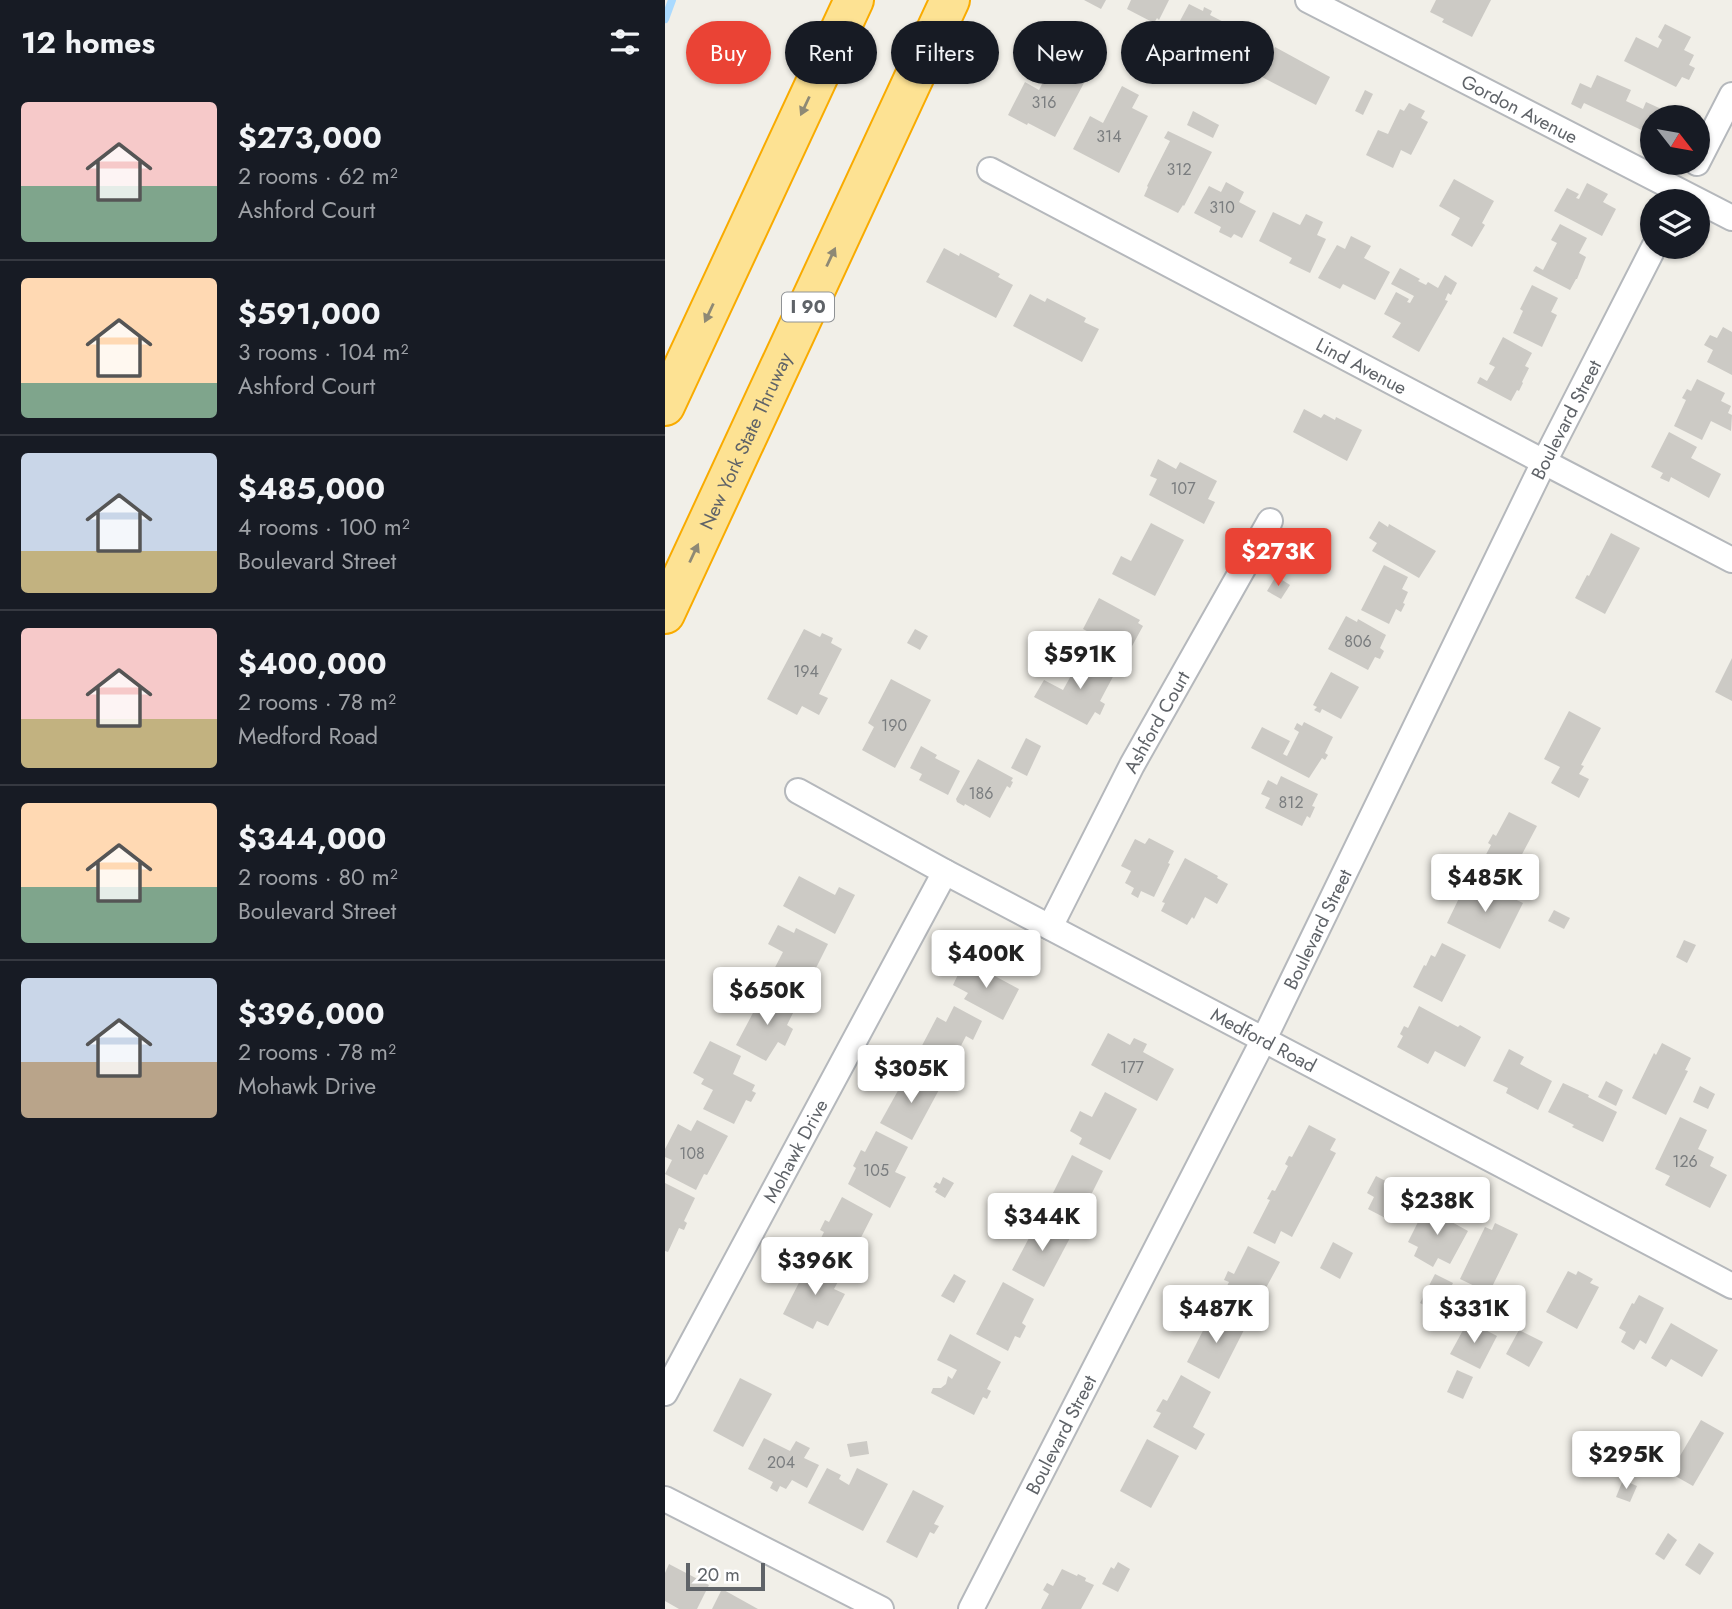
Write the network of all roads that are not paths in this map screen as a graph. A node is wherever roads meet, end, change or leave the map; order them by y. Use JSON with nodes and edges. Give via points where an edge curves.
{"nodes":[{"id":1,"x":854,"y":0,"type":"edge"},
{"id":2,"x":950,"y":0,"type":"edge"},
{"id":3,"x":1308,"y":0,"type":"edge"},
{"id":4,"x":1732,"y":95,"type":"edge"},
{"id":5,"x":1710,"y":138,"type":"edge"},
{"id":6,"x":990,"y":170,"type":"dead end"},
{"id":7,"x":1665,"y":189,"type":"edge"},
{"id":8,"x":1710,"y":209,"type":"edge"},
{"id":9,"x":1732,"y":218,"type":"edge"},
{"id":10,"x":1648,"y":259,"type":"edge"},
{"id":11,"x":665,"y":406,"type":"edge"},
{"id":12,"x":1543,"y":462,"type":"junction"},
{"id":13,"x":1270,"y":521,"type":"dead end"},
{"id":14,"x":1732,"y":559,"type":"edge"},
{"id":15,"x":665,"y":614,"type":"edge"},
{"id":16,"x":798,"y":791,"type":"dead end"},
{"id":17,"x":945,"y":872,"type":"junction"},
{"id":18,"x":1050,"y":927,"type":"junction"},
{"id":19,"x":1264,"y":1039,"type":"junction"},
{"id":20,"x":1732,"y":1286,"type":"edge"},
{"id":21,"x":665,"y":1393,"type":"edge"},
{"id":22,"x":665,"y":1499,"type":"edge"},
{"id":23,"x":881,"y":1609,"type":"edge"},
{"id":24,"x":971,"y":1609,"type":"edge"}],
"edges":[{"from":1,"to":11,"type":"highway","one_way":true},
{"from":15,"to":2,"type":"highway","name":"New York State Thruway","number":"I 90","one_way":true},
{"from":3,"to":7,"type":"street","name":"Gordon Avenue"},
{"from":4,"to":5,"type":"street"},
{"from":6,"to":12,"type":"street","name":"Lind Avenue"},
{"from":8,"to":9,"type":"street","name":"Gordon Avenue"},
{"from":10,"to":12,"type":"street","name":"Boulevard Street"},
{"from":12,"to":14,"type":"street","name":"Lind Avenue"},
{"from":12,"to":19,"type":"street","name":"Boulevard Street"},
{"from":13,"to":18,"type":"street","name":"Ashford Court","via":[[1132,765]]},
{"from":16,"to":17,"type":"street","name":"Medford Road"},
{"from":17,"to":18,"type":"street","name":"Medford Road"},
{"from":17,"to":21,"type":"street","name":"Mohawk Drive"},
{"from":18,"to":19,"type":"street","name":"Medford Road"},
{"from":19,"to":20,"type":"street","name":"Medford Road"},
{"from":19,"to":24,"type":"street","name":"Boulevard Street"},
{"from":22,"to":23,"type":"street"}]}
